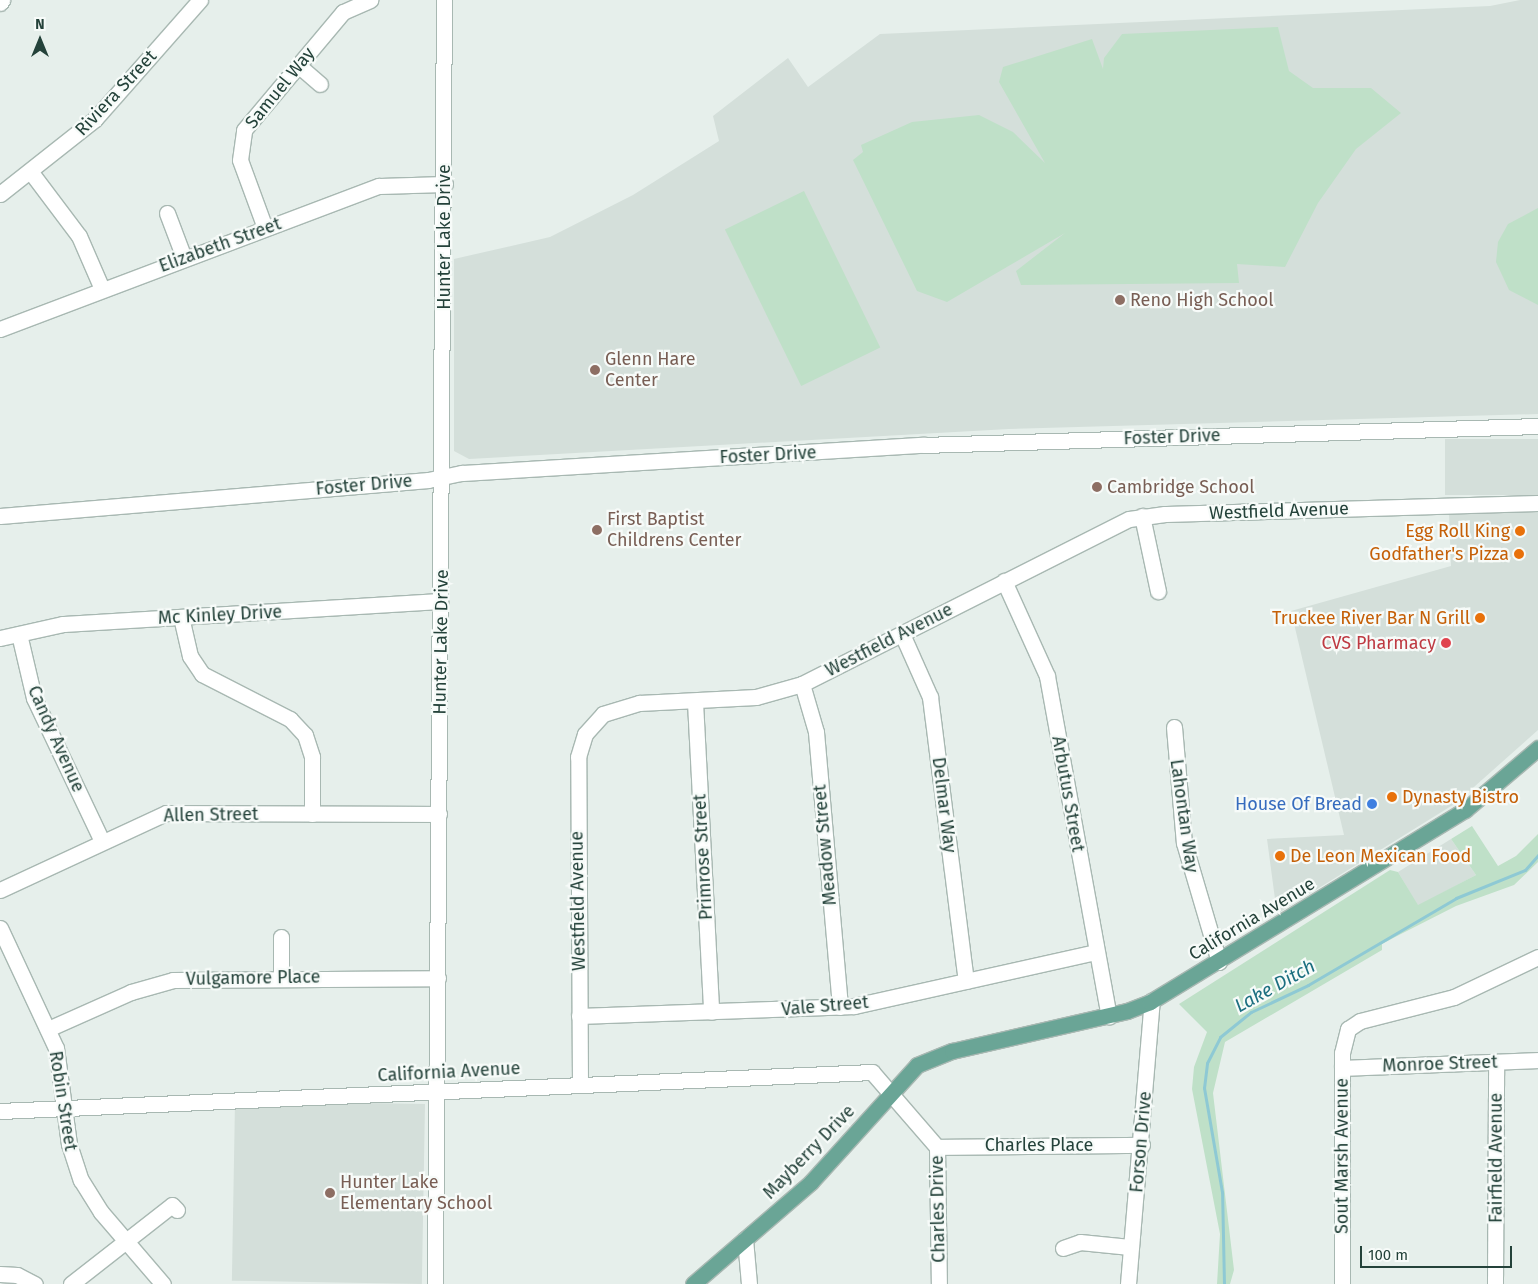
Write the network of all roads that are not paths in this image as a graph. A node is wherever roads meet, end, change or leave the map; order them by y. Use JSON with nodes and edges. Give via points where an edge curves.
{"nodes":[{"id":1,"x":200,"y":0,"type":"edge"},
{"id":2,"x":370,"y":0,"type":"edge"},
{"id":3,"x":444,"y":0,"type":"edge"},
{"id":4,"x":298,"y":65,"type":"junction"},
{"id":5,"x":320,"y":84,"type":"dead end"},
{"id":6,"x":30,"y":171,"type":"junction"},
{"id":7,"x":445,"y":184,"type":"junction"},
{"id":8,"x":0,"y":194,"type":"edge"},
{"id":9,"x":167,"y":213,"type":"dead end"},
{"id":10,"x":265,"y":228,"type":"junction"},
{"id":11,"x":184,"y":258,"type":"junction"},
{"id":12,"x":102,"y":289,"type":"junction"},
{"id":13,"x":0,"y":329,"type":"edge"},
{"id":14,"x":1538,"y":426,"type":"edge"},
{"id":15,"x":443,"y":475,"type":"junction"},
{"id":16,"x":1538,"y":503,"type":"edge"},
{"id":17,"x":0,"y":516,"type":"edge"},
{"id":18,"x":1142,"y":516,"type":"junction"},
{"id":19,"x":1004,"y":581,"type":"junction"},
{"id":20,"x":1158,"y":591,"type":"dead end"},
{"id":21,"x":440,"y":601,"type":"junction"},
{"id":22,"x":181,"y":617,"type":"junction"},
{"id":23,"x":19,"y":634,"type":"junction"},
{"id":24,"x":902,"y":634,"type":"junction"},
{"id":25,"x":0,"y":638,"type":"edge"},
{"id":26,"x":802,"y":684,"type":"junction"},
{"id":27,"x":695,"y":702,"type":"junction"},
{"id":28,"x":1174,"y":727,"type":"dead end"},
{"id":29,"x":1538,"y":748,"type":"edge"},
{"id":30,"x":312,"y":814,"type":"junction"},
{"id":31,"x":439,"y":814,"type":"junction"},
{"id":32,"x":102,"y":841,"type":"junction"},
{"id":33,"x":0,"y":890,"type":"edge"},
{"id":34,"x":0,"y":928,"type":"edge"},
{"id":35,"x":281,"y":937,"type":"dead end"},
{"id":36,"x":1096,"y":952,"type":"junction"},
{"id":37,"x":1538,"y":957,"type":"edge"},
{"id":38,"x":1218,"y":962,"type":"junction"},
{"id":39,"x":281,"y":977,"type":"junction"},
{"id":40,"x":438,"y":978,"type":"junction"},
{"id":41,"x":966,"y":981,"type":"junction"},
{"id":42,"x":1152,"y":1001,"type":"junction"},
{"id":43,"x":840,"y":1007,"type":"junction"},
{"id":44,"x":711,"y":1012,"type":"junction"},
{"id":45,"x":579,"y":1016,"type":"junction"},
{"id":46,"x":1109,"y":1016,"type":"junction"},
{"id":47,"x":48,"y":1028,"type":"junction"},
{"id":48,"x":952,"y":1051,"type":"joint"},
{"id":49,"x":1538,"y":1060,"type":"edge"},
{"id":50,"x":1496,"y":1062,"type":"junction"},
{"id":51,"x":1342,"y":1068,"type":"junction"},
{"id":52,"x":580,"y":1085,"type":"junction"},
{"id":53,"x":438,"y":1093,"type":"junction"},
{"id":54,"x":889,"y":1093,"type":"junction"},
{"id":55,"x":65,"y":1105,"type":"junction"},
{"id":56,"x":0,"y":1111,"type":"edge"},
{"id":57,"x":1142,"y":1145,"type":"junction"},
{"id":58,"x":937,"y":1147,"type":"junction"},
{"id":59,"x":177,"y":1210,"type":"dead end"},
{"id":60,"x":745,"y":1239,"type":"junction"},
{"id":61,"x":127,"y":1240,"type":"junction"},
{"id":62,"x":1130,"y":1247,"type":"junction"},
{"id":63,"x":1063,"y":1248,"type":"dead end"},
{"id":64,"x":0,"y":1274,"type":"edge"},
{"id":65,"x":35,"y":1284,"type":"edge"},
{"id":66,"x":71,"y":1284,"type":"edge"},
{"id":67,"x":163,"y":1284,"type":"edge"},
{"id":68,"x":435,"y":1284,"type":"edge"},
{"id":69,"x":693,"y":1284,"type":"edge"},
{"id":70,"x":749,"y":1284,"type":"edge"},
{"id":71,"x":939,"y":1284,"type":"edge"},
{"id":72,"x":1128,"y":1284,"type":"edge"},
{"id":73,"x":1342,"y":1284,"type":"edge"},
{"id":74,"x":1495,"y":1284,"type":"edge"}],
"edges":[{"from":1,"to":6,"type":"street","name":"Riviera Street","via":[[95,119]]},
{"from":2,"to":4,"type":"street","name":"Samuel Way","via":[[343,12]]},
{"from":3,"to":7,"type":"street","name":"Hunter Lake Drive"},
{"from":4,"to":5,"type":"street"},
{"from":4,"to":10,"type":"street","name":"Samuel Way","via":[[250,121],[241,139],[240,160]]},
{"from":6,"to":8,"type":"street","name":"Riviera Street"},
{"from":6,"to":12,"type":"street","via":[[79,236]]},
{"from":7,"to":10,"type":"street","name":"Elizabeth Street","via":[[380,186]]},
{"from":7,"to":15,"type":"street","name":"Hunter Lake Drive"},
{"from":9,"to":11,"type":"street"},
{"from":10,"to":11,"type":"street","name":"Elizabeth Street"},
{"from":11,"to":12,"type":"street","name":"Elizabeth Street"},
{"from":12,"to":13,"type":"street","name":"Elizabeth Street"},
{"from":14,"to":15,"type":"street","name":"Foster Drive","via":[[923,445]]},
{"from":15,"to":17,"type":"street","name":"Foster Drive"},
{"from":15,"to":21,"type":"street","name":"Hunter Lake Drive"},
{"from":16,"to":18,"type":"street","name":"Westfield Avenue"},
{"from":18,"to":19,"type":"street","name":"Westfield Avenue","via":[[1099,531]]},
{"from":18,"to":20,"type":"street"},
{"from":19,"to":24,"type":"street","name":"Westfield Avenue"},
{"from":19,"to":36,"type":"street","name":"Arbutus Street","via":[[1047,676]]},
{"from":21,"to":22,"type":"street","name":"Mc Kinley Drive"},
{"from":21,"to":31,"type":"street","name":"Hunter Lake Drive"},
{"from":22,"to":23,"type":"street","name":"Mc Kinley Drive","via":[[63,624]]},
{"from":22,"to":30,"type":"street","via":[[190,656],[202,674],[290,720],[305,735],[312,757]]},
{"from":23,"to":25,"type":"street","name":"Mc Kinley Drive"},
{"from":23,"to":32,"type":"street","name":"Candy Avenue","via":[[34,698]]},
{"from":24,"to":26,"type":"street","name":"Westfield Avenue"},
{"from":24,"to":41,"type":"street","name":"Delmar Way","via":[[931,704]]},
{"from":26,"to":27,"type":"street","name":"Westfield Avenue","via":[[756,696]]},
{"from":26,"to":43,"type":"street","name":"Meadow Street","via":[[815,722]]},
{"from":27,"to":44,"type":"street","name":"Primrose Street"},
{"from":27,"to":45,"type":"street","name":"Westfield Avenue","via":[[614,708],[593,722],[580,744],[577,773]]},
{"from":28,"to":38,"type":"street","name":"Lahontan Way","via":[[1184,843]]},
{"from":29,"to":38,"type":"main road","name":"California Avenue","via":[[1466,810]]},
{"from":30,"to":31,"type":"street","name":"Allen Street"},
{"from":30,"to":32,"type":"street","name":"Allen Street","via":[[166,813]]},
{"from":31,"to":40,"type":"street","name":"Hunter Lake Drive"},
{"from":32,"to":33,"type":"street","name":"Allen Street"},
{"from":34,"to":47,"type":"street","name":"Robin Street"},
{"from":35,"to":39,"type":"street"},
{"from":36,"to":41,"type":"street","name":"Vale Street"},
{"from":36,"to":46,"type":"street","name":"Arbutus Street"},
{"from":37,"to":51,"type":"street","name":"Sout Marsh Avenue","via":[[1454,997],[1360,1021],[1348,1029]]},
{"from":38,"to":42,"type":"main road","name":"California Avenue"},
{"from":39,"to":40,"type":"street","name":"Vulgamore Place"},
{"from":39,"to":47,"type":"street","name":"Vulgamore Place","via":[[173,980],[131,992]]},
{"from":40,"to":53,"type":"street","name":"Hunter Lake Drive"},
{"from":41,"to":43,"type":"street","name":"Vale Street"},
{"from":42,"to":46,"type":"main road","name":"California Avenue"},
{"from":42,"to":57,"type":"street","name":"Forson Drive"},
{"from":43,"to":44,"type":"street","name":"Vale Street"},
{"from":44,"to":45,"type":"street","name":"Vale Street"},
{"from":45,"to":52,"type":"street","name":"Westfield Avenue"},
{"from":46,"to":48,"type":"main road","name":"California Avenue"},
{"from":47,"to":55,"type":"street","name":"Robin Street","via":[[62,1066]]},
{"from":48,"to":54,"type":"main road","name":"Mayberry Drive","via":[[917,1065]]},
{"from":49,"to":50,"type":"street","name":"Monroe Street"},
{"from":50,"to":51,"type":"street","name":"Monroe Street"},
{"from":50,"to":74,"type":"street","name":"Fairfield Avenue"},
{"from":51,"to":73,"type":"street","name":"Sout Marsh Avenue"},
{"from":52,"to":53,"type":"street","name":"California Avenue"},
{"from":52,"to":54,"type":"street","name":"California Avenue","via":[[815,1077],[862,1071],[879,1077]]},
{"from":53,"to":55,"type":"street","name":"California Avenue"},
{"from":53,"to":68,"type":"street","name":"Hunter Lake Drive"},
{"from":54,"to":58,"type":"street","name":"Charles Drive"},
{"from":54,"to":60,"type":"main road","name":"Mayberry Drive","via":[[811,1182]]},
{"from":55,"to":56,"type":"street","name":"California Avenue"},
{"from":55,"to":61,"type":"street","name":"Robin Street","via":[[69,1144],[81,1180],[101,1212]]},
{"from":57,"to":58,"type":"street","name":"Charles Place"},
{"from":57,"to":62,"type":"street","name":"Forson Drive"},
{"from":58,"to":71,"type":"street","name":"Charles Drive"},
{"from":59,"to":61,"type":"street","via":[[172,1205]]},
{"from":60,"to":69,"type":"main road","name":"Mayberry Drive"},
{"from":60,"to":70,"type":"street"},
{"from":61,"to":66,"type":"street"},
{"from":61,"to":67,"type":"street","name":"Robin Street"},
{"from":62,"to":63,"type":"street","via":[[1080,1242]]},
{"from":62,"to":72,"type":"street","name":"Forson Drive"},
{"from":64,"to":65,"type":"street","via":[[17,1275]]}]}
